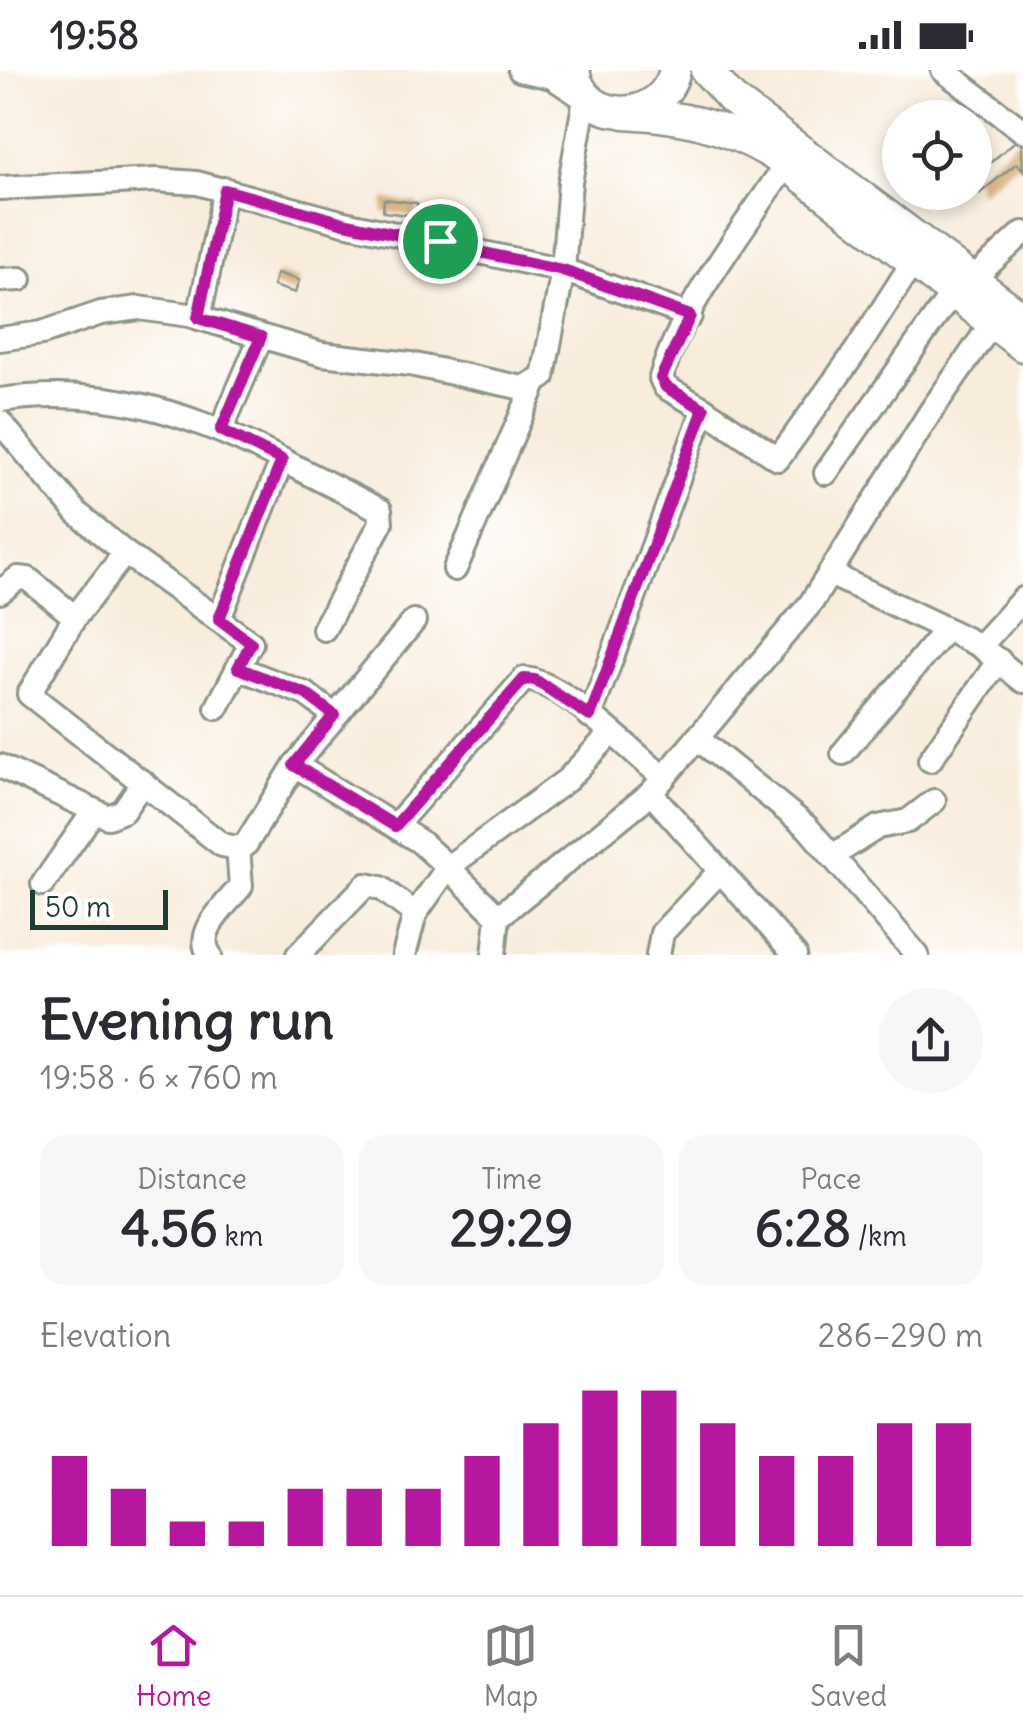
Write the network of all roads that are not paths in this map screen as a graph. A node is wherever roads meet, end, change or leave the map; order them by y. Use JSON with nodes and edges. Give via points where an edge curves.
{"nodes":[{"id":1,"x":520,"y":70,"type":"edge"},
{"id":2,"x":675,"y":70,"type":"edge"},
{"id":3,"x":706,"y":70,"type":"edge"},
{"id":4,"x":943,"y":70,"type":"edge"},
{"id":5,"x":584,"y":91,"type":"edge"},
{"id":6,"x":624,"y":113,"type":"junction"},
{"id":7,"x":1023,"y":131,"type":"edge"},
{"id":8,"x":786,"y":164,"type":"junction"},
{"id":9,"x":0,"y":188,"type":"edge"},
{"id":10,"x":225,"y":190,"type":"junction"},
{"id":11,"x":1023,"y":233,"type":"edge"},
{"id":12,"x":914,"y":262,"type":"junction"},
{"id":13,"x":563,"y":270,"type":"junction"},
{"id":14,"x":963,"y":286,"type":"junction"},
{"id":15,"x":1007,"y":315,"type":"edge"},
{"id":16,"x":690,"y":316,"type":"junction"},
{"id":17,"x":198,"y":318,"type":"junction"},
{"id":18,"x":261,"y":337,"type":"junction"},
{"id":19,"x":0,"y":339,"type":"edge"},
{"id":20,"x":1023,"y":346,"type":"edge"},
{"id":21,"x":534,"y":386,"type":"junction"},
{"id":22,"x":0,"y":400,"type":"edge"},
{"id":23,"x":704,"y":409,"type":"junction"},
{"id":24,"x":0,"y":422,"type":"edge"},
{"id":25,"x":221,"y":430,"type":"junction"},
{"id":26,"x":282,"y":460,"type":"junction"},
{"id":27,"x":826,"y":473,"type":"dead end"},
{"id":28,"x":125,"y":554,"type":"junction"},
{"id":29,"x":455,"y":569,"type":"dead end"},
{"id":30,"x":830,"y":574,"type":"junction"},
{"id":31,"x":0,"y":592,"type":"edge"},
{"id":32,"x":1023,"y":599,"type":"edge"},
{"id":33,"x":74,"y":618,"type":"junction"},
{"id":34,"x":219,"y":619,"type":"junction"},
{"id":35,"x":414,"y":620,"type":"dead end"},
{"id":36,"x":324,"y":629,"type":"dead end"},
{"id":37,"x":946,"y":629,"type":"junction"},
{"id":38,"x":980,"y":646,"type":"junction"},
{"id":39,"x":999,"y":660,"type":"junction"},
{"id":40,"x":238,"y":668,"type":"junction"},
{"id":41,"x":1023,"y":681,"type":"edge"},
{"id":42,"x":217,"y":708,"type":"dead end"},
{"id":43,"x":334,"y":715,"type":"junction"},
{"id":44,"x":590,"y":716,"type":"junction"},
{"id":45,"x":610,"y":734,"type":"junction"},
{"id":46,"x":697,"y":738,"type":"junction"},
{"id":47,"x":843,"y":753,"type":"dead end"},
{"id":48,"x":930,"y":760,"type":"dead end"},
{"id":49,"x":294,"y":765,"type":"junction"},
{"id":50,"x":0,"y":766,"type":"edge"},
{"id":51,"x":143,"y":782,"type":"junction"},
{"id":52,"x":658,"y":786,"type":"junction"},
{"id":53,"x":934,"y":801,"type":"dead end"},
{"id":54,"x":94,"y":811,"type":"junction"},
{"id":55,"x":395,"y":826,"type":"junction"},
{"id":56,"x":238,"y":848,"type":"junction"},
{"id":57,"x":832,"y":856,"type":"junction"},
{"id":58,"x":448,"y":867,"type":"junction"},
{"id":59,"x":720,"y":870,"type":"junction"},
{"id":60,"x":43,"y":884,"type":"dead end"},
{"id":61,"x":416,"y":914,"type":"junction"},
{"id":62,"x":498,"y":917,"type":"junction"},
{"id":63,"x":210,"y":955,"type":"edge"},
{"id":64,"x":298,"y":955,"type":"edge"},
{"id":65,"x":404,"y":955,"type":"edge"},
{"id":66,"x":494,"y":955,"type":"edge"},
{"id":67,"x":658,"y":955,"type":"edge"},
{"id":68,"x":795,"y":955,"type":"edge"},
{"id":69,"x":917,"y":955,"type":"edge"}],
"edges":[{"from":1,"to":5,"type":"street"},
{"from":2,"to":6,"type":"main road","via":[[654,104]]},
{"from":3,"to":14,"type":"main road","via":[[732,99]]},
{"from":4,"to":7,"type":"street"},
{"from":5,"to":6,"type":"main road"},
{"from":5,"to":13,"type":"street"},
{"from":6,"to":8,"type":"main road","via":[[701,120],[737,132]]},
{"from":8,"to":12,"type":"main road"},
{"from":8,"to":16,"type":"street"},
{"from":9,"to":10,"type":"street","via":[[156,180]]},
{"from":10,"to":13,"type":"street"},
{"from":10,"to":17,"type":"street"},
{"from":11,"to":14,"type":"street"},
{"from":12,"to":14,"type":"main road"},
{"from":12,"to":23,"type":"street","via":[[778,459]]},
{"from":13,"to":16,"type":"street"},
{"from":13,"to":21,"type":"street","via":[[543,377]]},
{"from":14,"to":15,"type":"main road"},
{"from":14,"to":27,"type":"street"},
{"from":15,"to":20,"type":"main road"},
{"from":15,"to":30,"type":"street","via":[[930,411]]},
{"from":16,"to":23,"type":"street","via":[[661,378]]},
{"from":17,"to":18,"type":"street"},
{"from":17,"to":19,"type":"street","via":[[139,308]]},
{"from":18,"to":21,"type":"street","via":[[322,354]]},
{"from":18,"to":25,"type":"street"},
{"from":21,"to":29,"type":"street"},
{"from":22,"to":25,"type":"street","via":[[38,394],[118,400],[186,414]]},
{"from":23,"to":44,"type":"street"},
{"from":24,"to":28,"type":"street","via":[[62,498]]},
{"from":25,"to":26,"type":"street"},
{"from":26,"to":34,"type":"street"},
{"from":26,"to":36,"type":"street","via":[[380,510],[381,523]]},
{"from":28,"to":33,"type":"street"},
{"from":28,"to":34,"type":"street"},
{"from":30,"to":37,"type":"street"},
{"from":30,"to":46,"type":"street"},
{"from":31,"to":33,"type":"street","via":[[18,578],[28,579]]},
{"from":32,"to":38,"type":"street"},
{"from":33,"to":51,"type":"street","via":[[28,694]]},
{"from":34,"to":40,"type":"street","via":[[251,643]]},
{"from":35,"to":43,"type":"street"},
{"from":37,"to":38,"type":"street"},
{"from":37,"to":47,"type":"street"},
{"from":38,"to":39,"type":"street"},
{"from":39,"to":41,"type":"street"},
{"from":39,"to":48,"type":"street"},
{"from":40,"to":42,"type":"street"},
{"from":40,"to":43,"type":"street","via":[[306,694]]},
{"from":43,"to":49,"type":"street"},
{"from":44,"to":45,"type":"street"},
{"from":44,"to":55,"type":"street","via":[[524,679]]},
{"from":45,"to":52,"type":"street"},
{"from":45,"to":58,"type":"street","via":[[567,780]]},
{"from":46,"to":52,"type":"street"},
{"from":46,"to":57,"type":"street","via":[[807,827]]},
{"from":49,"to":55,"type":"street"},
{"from":49,"to":56,"type":"street"},
{"from":50,"to":54,"type":"street"},
{"from":51,"to":54,"type":"street","via":[[116,816]]},
{"from":51,"to":56,"type":"street","via":[[222,845]]},
{"from":52,"to":59,"type":"street"},
{"from":52,"to":62,"type":"street"},
{"from":53,"to":57,"type":"street","via":[[908,822],[878,827]]},
{"from":54,"to":60,"type":"street"},
{"from":55,"to":58,"type":"street"},
{"from":56,"to":63,"type":"street","via":[[240,886],[204,934]]},
{"from":57,"to":69,"type":"street"},
{"from":58,"to":61,"type":"street"},
{"from":58,"to":62,"type":"street"},
{"from":59,"to":67,"type":"street","via":[[662,934]]},
{"from":59,"to":68,"type":"street"},
{"from":61,"to":64,"type":"street","via":[[366,885]]},
{"from":61,"to":65,"type":"street"},
{"from":62,"to":66,"type":"street"}]}
